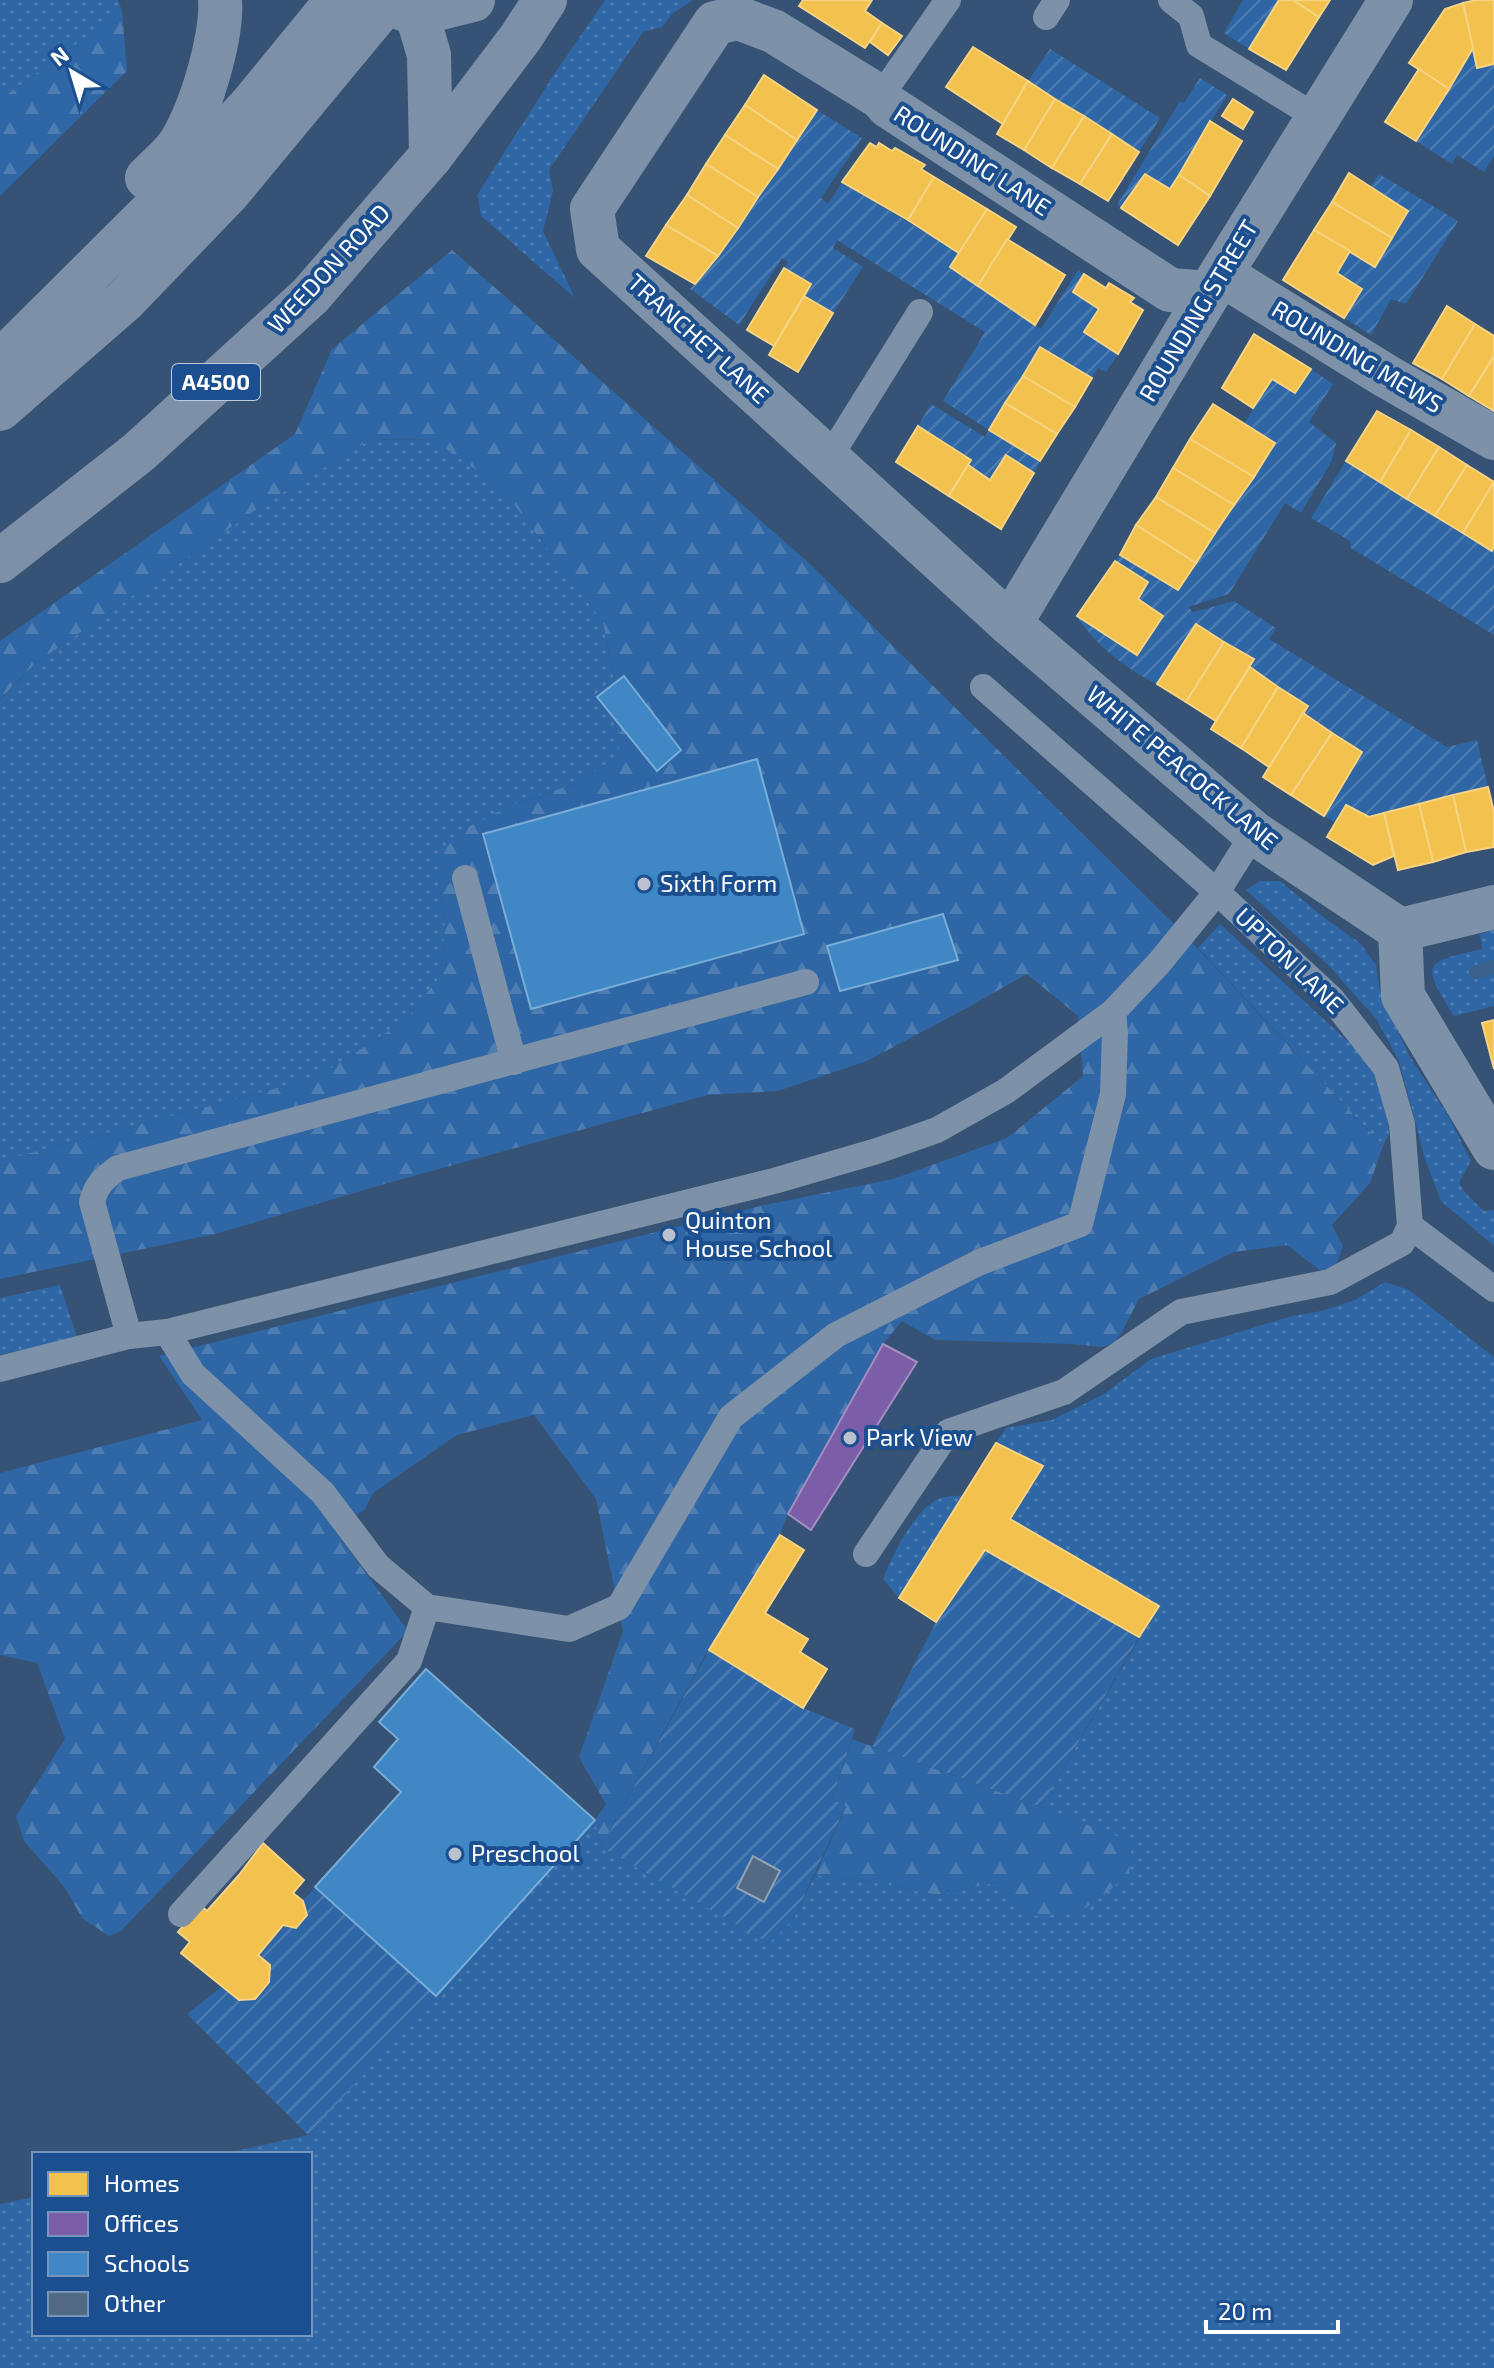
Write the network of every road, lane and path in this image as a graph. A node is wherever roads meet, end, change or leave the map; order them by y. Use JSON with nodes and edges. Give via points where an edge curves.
{"nodes":[{"id":1,"x":220,"y":0,"type":"edge"},
{"id":2,"x":337,"y":0,"type":"edge"},
{"id":3,"x":473,"y":0,"type":"edge"},
{"id":4,"x":545,"y":0,"type":"edge"},
{"id":5,"x":948,"y":0,"type":"edge"},
{"id":6,"x":1171,"y":0,"type":"edge"},
{"id":7,"x":1391,"y":0,"type":"edge"},
{"id":8,"x":395,"y":3,"type":"edge"},
{"id":9,"x":739,"y":9,"type":"edge"},
{"id":10,"x":880,"y":97,"type":"junction"},
{"id":11,"x":1318,"y":118,"type":"junction"},
{"id":12,"x":431,"y":156,"type":"junction"},
{"id":13,"x":1215,"y":284,"type":"junction"},
{"id":14,"x":920,"y":312,"type":"dead end"},
{"id":15,"x":0,"y":322,"type":"edge"},
{"id":16,"x":0,"y":362,"type":"edge"},
{"id":17,"x":0,"y":409,"type":"edge"},
{"id":18,"x":1494,"y":438,"type":"edge"},
{"id":19,"x":829,"y":458,"type":"junction"},
{"id":20,"x":0,"y":561,"type":"edge"},
{"id":21,"x":1010,"y":624,"type":"junction"},
{"id":22,"x":983,"y":687,"type":"dead end"},
{"id":23,"x":1254,"y":833,"type":"junction"},
{"id":24,"x":465,"y":878,"type":"dead end"},
{"id":25,"x":1217,"y":892,"type":"junction"},
{"id":26,"x":1494,"y":907,"type":"edge"},
{"id":27,"x":1400,"y":930,"type":"junction"},
{"id":28,"x":806,"y":982,"type":"dead end"},
{"id":29,"x":1113,"y":1012,"type":"junction"},
{"id":30,"x":514,"y":1062,"type":"junction"},
{"id":31,"x":1494,"y":1148,"type":"edge"},
{"id":32,"x":1410,"y":1226,"type":"junction"},
{"id":33,"x":1494,"y":1289,"type":"edge"},
{"id":34,"x":167,"y":1332,"type":"junction"},
{"id":35,"x":129,"y":1336,"type":"junction"},
{"id":36,"x":0,"y":1369,"type":"edge"},
{"id":37,"x":866,"y":1554,"type":"dead end"},
{"id":38,"x":427,"y":1607,"type":"junction"},
{"id":39,"x":181,"y":1914,"type":"dead end"}],
"edges":[{"from":1,"to":15,"type":"highway","via":[[203,95],[176,149]]},
{"from":2,"to":16,"type":"highway","via":[[166,197]]},
{"from":3,"to":8,"type":"street"},
{"from":4,"to":12,"type":"highway","name":"WEEDON ROAD","number":"A4500"},
{"from":5,"to":10,"type":"lane"},
{"from":6,"to":11,"type":"lane","via":[[1191,16],[1199,45]]},
{"from":7,"to":11,"type":"street","name":"ROUNDING STREET"},
{"from":8,"to":12,"type":"street","via":[[429,55]]},
{"from":8,"to":17,"type":"highway","via":[[229,192],[124,301]]},
{"from":9,"to":10,"type":"street","name":"ROUNDING LANE"},
{"from":9,"to":19,"type":"street","name":"TRANCHET LANE","via":[[715,23],[592,209],[598,249]]},
{"from":10,"to":13,"type":"street","name":"ROUNDING LANE","via":[[1170,290]]},
{"from":11,"to":13,"type":"street","name":"ROUNDING STREET"},
{"from":12,"to":20,"type":"highway","name":"WEEDON ROAD","number":"A4500","via":[[310,296],[139,452]]},
{"from":13,"to":18,"type":"street","name":"ROUNDING MEWS"},
{"from":13,"to":21,"type":"street","name":"ROUNDING STREET"},
{"from":14,"to":19,"type":"lane"},
{"from":19,"to":21,"type":"street","name":"TRANCHET LANE"},
{"from":21,"to":23,"type":"street","name":"WHITE PEACOCK LANE"},
{"from":22,"to":25,"type":"lane","name":"UPTON LANE"},
{"from":23,"to":25,"type":"lane"},
{"from":23,"to":27,"type":"street","name":"WHITE PEACOCK LANE"},
{"from":24,"to":30,"type":"lane"},
{"from":25,"to":29,"type":"lane"},
{"from":25,"to":32,"type":"lane","name":"UPTON LANE","via":[[1332,999],[1386,1068],[1402,1124]]},
{"from":26,"to":27,"type":"street"},
{"from":27,"to":31,"type":"street","via":[[1403,996]]},
{"from":28,"to":30,"type":"lane"},
{"from":29,"to":34,"type":"lane","via":[[1006,1091],[937,1130],[877,1151]]},
{"from":29,"to":38,"type":"lane","via":[[1113,1094],[1080,1224],[978,1263],[836,1335],[731,1417],[619,1607],[569,1629]]},
{"from":30,"to":35,"type":"lane","via":[[118,1168],[95,1189],[92,1202]]},
{"from":32,"to":33,"type":"lane"},
{"from":32,"to":37,"type":"lane","via":[[1402,1243],[1330,1282],[1181,1312],[1064,1392],[948,1432]]},
{"from":34,"to":35,"type":"lane"},
{"from":34,"to":38,"type":"lane","via":[[193,1374],[323,1493],[378,1566]]},
{"from":35,"to":36,"type":"lane"},
{"from":38,"to":39,"type":"lane","via":[[409,1661]]}]}
